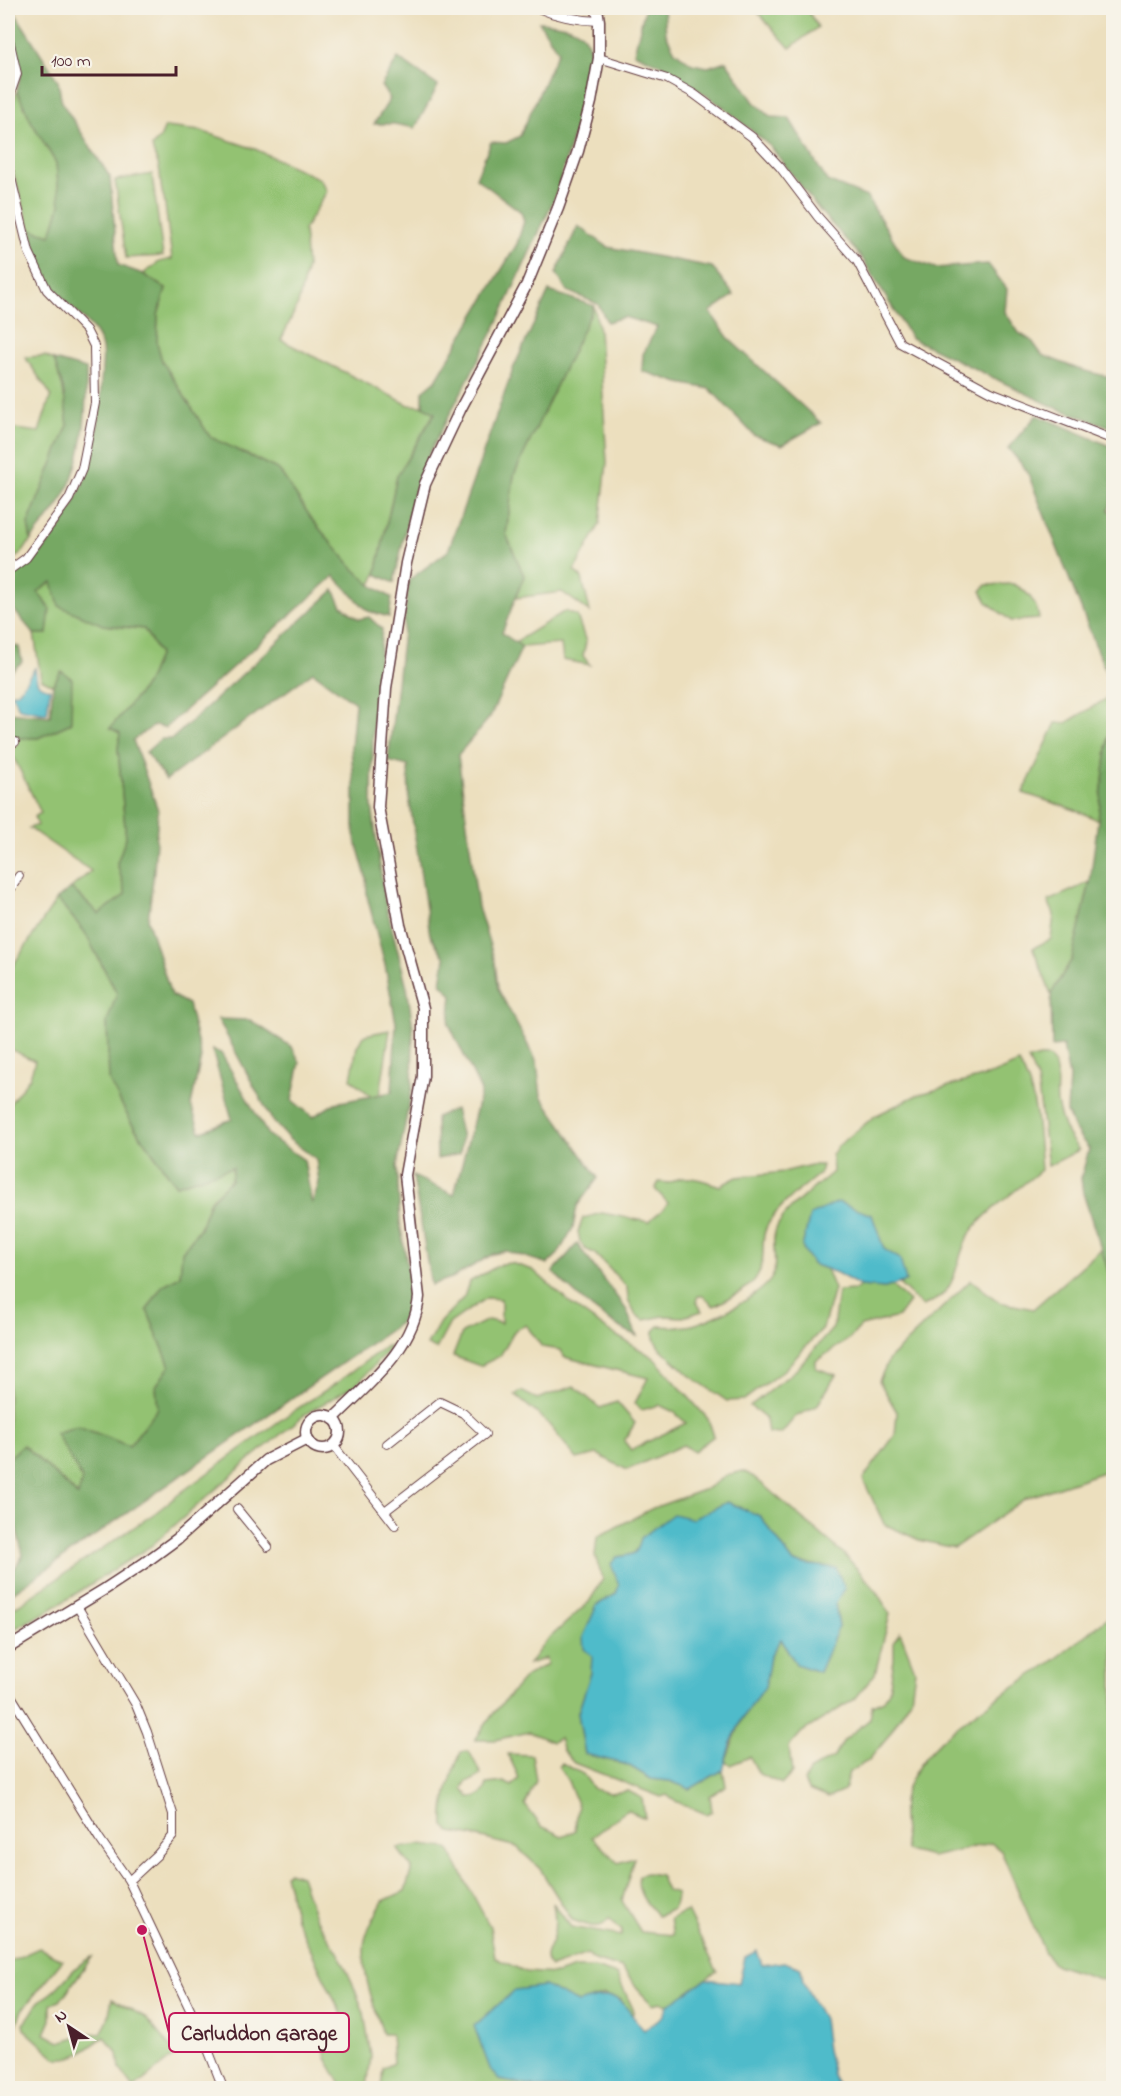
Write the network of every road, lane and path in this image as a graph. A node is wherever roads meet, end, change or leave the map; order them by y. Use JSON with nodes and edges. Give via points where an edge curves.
{"nodes":[{"id":1,"x":538,"y":8,"type":"edge"},
{"id":2,"x":597,"y":8,"type":"edge"},
{"id":3,"x":599,"y":21,"type":"junction"},
{"id":4,"x":8,"y":35,"type":"edge"},
{"id":5,"x":599,"y":58,"type":"junction"},
{"id":6,"x":8,"y":100,"type":"edge"},
{"id":7,"x":8,"y":166,"type":"edge"},
{"id":8,"x":1113,"y":440,"type":"edge"},
{"id":9,"x":8,"y":571,"type":"edge"},
{"id":10,"x":20,"y":876,"type":"dead end"},
{"id":11,"x":8,"y":893,"type":"edge"},
{"id":12,"x":333,"y":1419,"type":"junction"},
{"id":13,"x":307,"y":1439,"type":"junction"},
{"id":14,"x":387,"y":1444,"type":"dead end"},
{"id":15,"x":333,"y":1445,"type":"junction"},
{"id":16,"x":237,"y":1509,"type":"dead end"},
{"id":17,"x":385,"y":1511,"type":"junction"},
{"id":18,"x":395,"y":1525,"type":"dead end"},
{"id":19,"x":268,"y":1547,"type":"dead end"},
{"id":20,"x":77,"y":1606,"type":"junction"},
{"id":21,"x":8,"y":1648,"type":"edge"},
{"id":22,"x":8,"y":1691,"type":"edge"},
{"id":23,"x":129,"y":1881,"type":"junction"},
{"id":24,"x":223,"y":2088,"type":"edge"}],
"edges":[{"from":1,"to":3,"type":"street","via":[[575,20]]},
{"from":2,"to":3,"type":"street"},
{"from":3,"to":5,"type":"street"},
{"from":4,"to":6,"type":"street","via":[[16,74]]},
{"from":5,"to":8,"type":"street","via":[[668,79],[752,137],[857,261],[900,343],[991,392]]},
{"from":5,"to":12,"type":"street","via":[[578,151],[546,240],[425,484],[406,563],[386,688],[378,807],[400,925],[423,1008],[423,1076],[405,1175],[418,1313],[406,1341]]},
{"from":7,"to":9,"type":"street","via":[[29,252],[47,290],[86,330],[94,346],[95,404],[82,469],[69,499],[26,558]]},
{"from":10,"to":11,"type":"street"},
{"from":12,"to":13,"type":"street","via":[[324,1415],[314,1417],[307,1424]]},
{"from":12,"to":15,"type":"street","via":[[339,1432]]},
{"from":13,"to":15,"type":"street","via":[[319,1448]]},
{"from":13,"to":20,"type":"street","via":[[266,1460],[172,1542]]},
{"from":14,"to":17,"type":"street","via":[[440,1402],[463,1413],[485,1434]]},
{"from":15,"to":17,"type":"street"},
{"from":16,"to":19,"type":"street"},
{"from":17,"to":18,"type":"street"},
{"from":20,"to":21,"type":"street"},
{"from":20,"to":23,"type":"street","via":[[136,1705],[173,1814],[173,1836]]},
{"from":22,"to":23,"type":"street"},
{"from":23,"to":24,"type":"street"}]}
